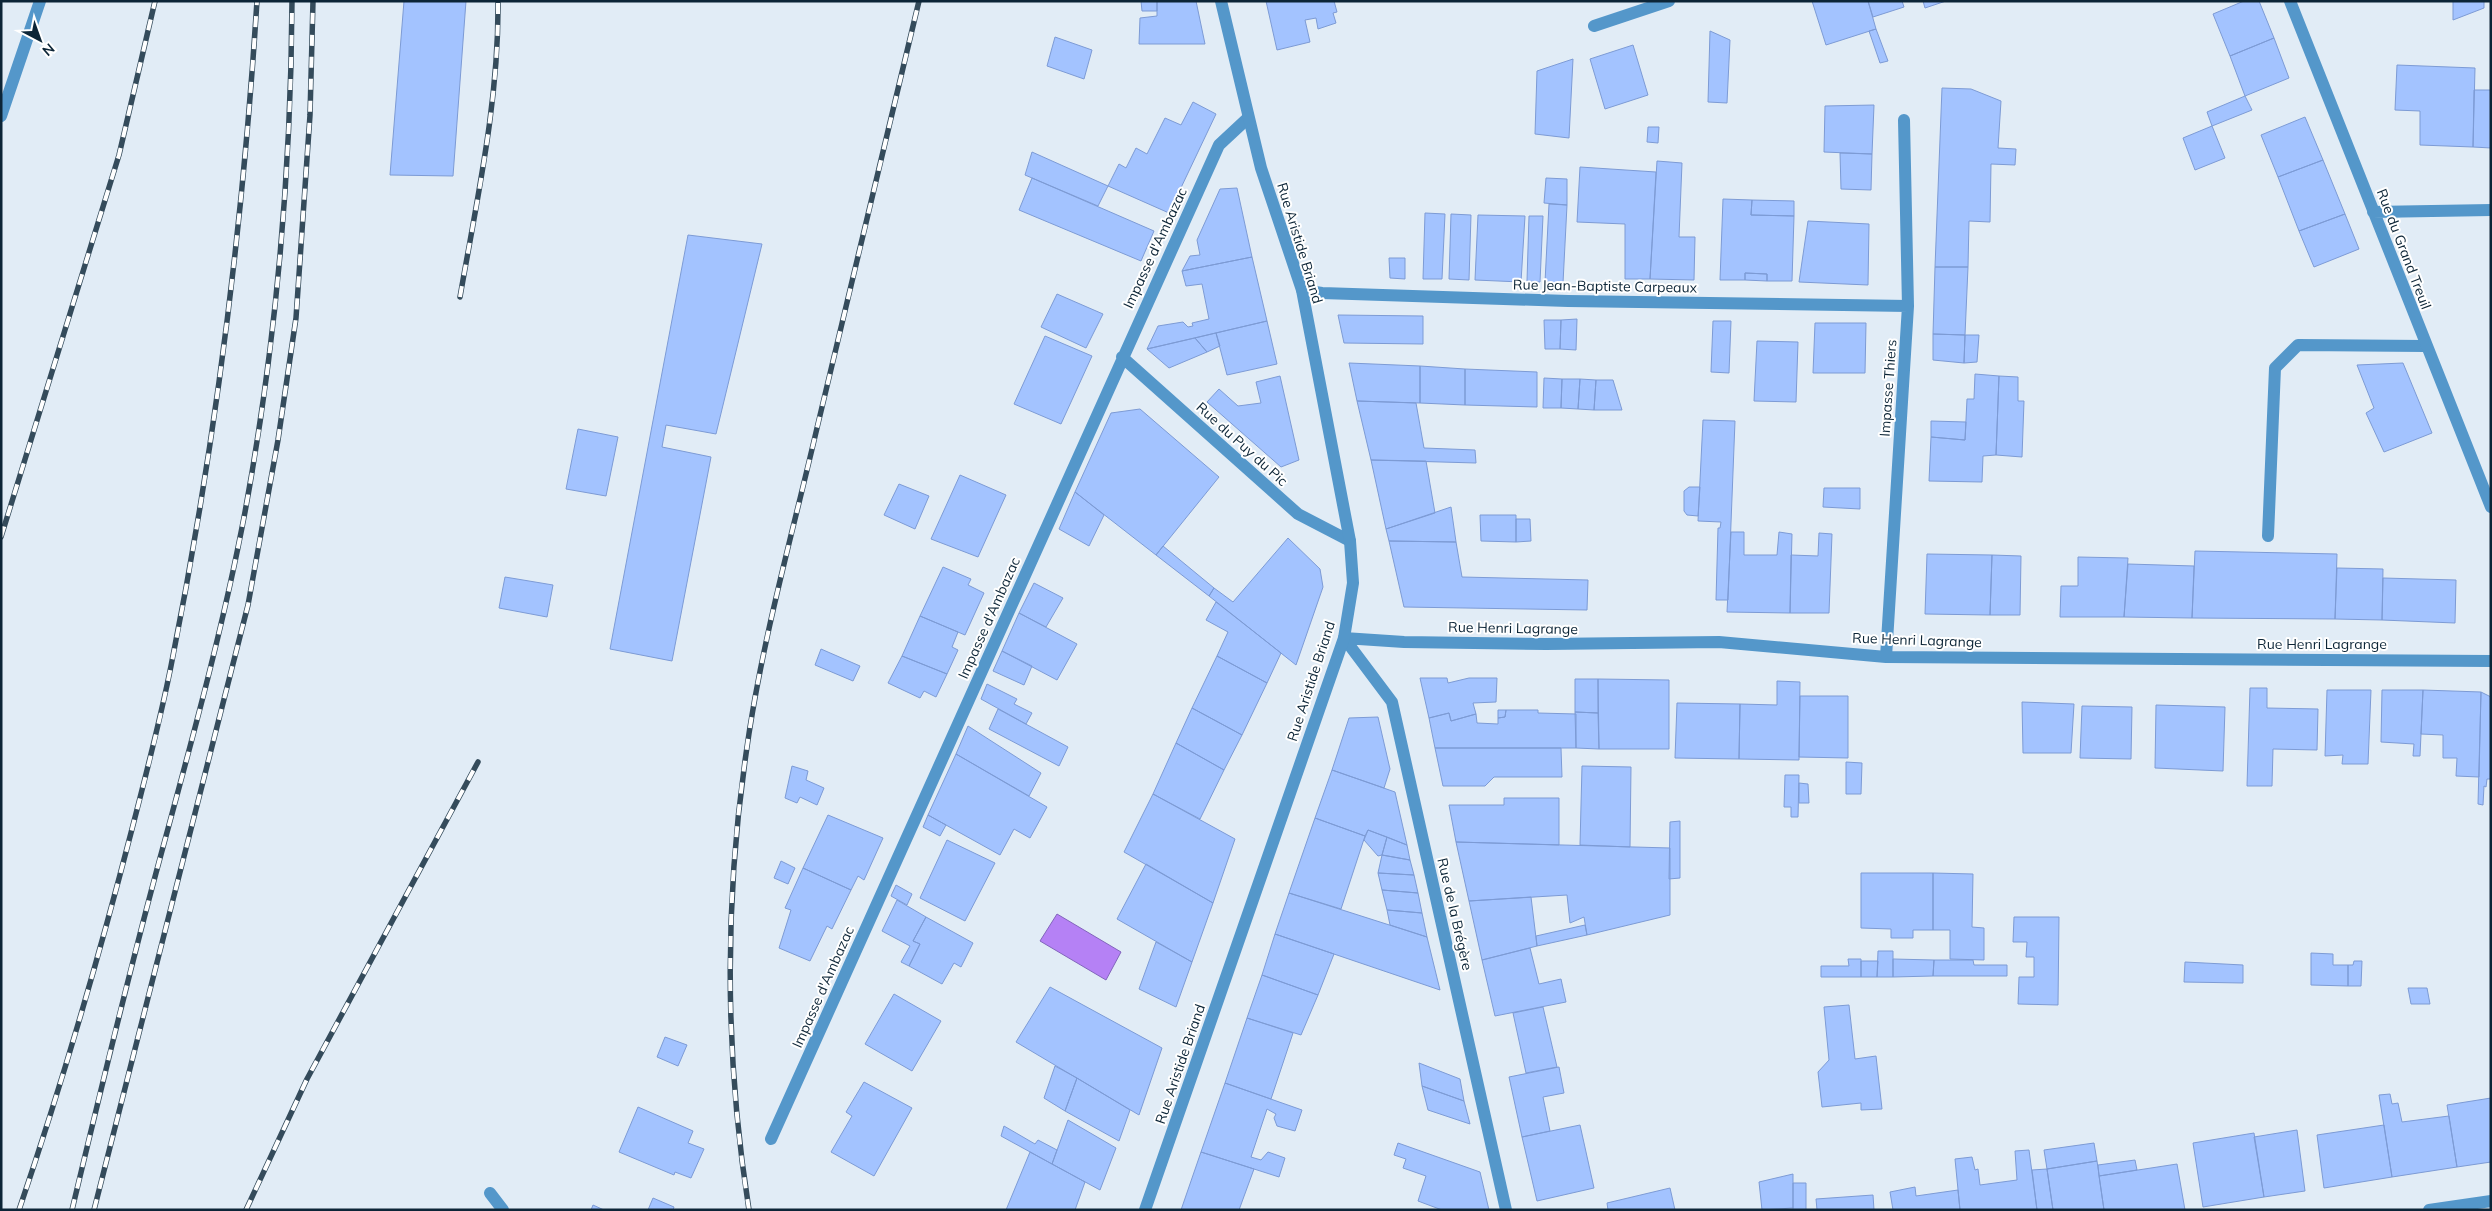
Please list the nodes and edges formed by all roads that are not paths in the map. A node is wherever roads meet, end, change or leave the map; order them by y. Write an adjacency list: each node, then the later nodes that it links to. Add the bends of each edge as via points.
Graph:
1 (40, 1): 6 (street)
2 (1221, 1): 7 (street, Rue Aristide Briand)
3 (1668, 1): 5 (street)
4 (2290, 1): 10 (street, Rue du Grand Treuil)
5 (1594, 26)
6 (1, 116)
7 (1248, 118): 11 (street, Rue Aristide Briand, via 1261,168); 14 (street, Impasse d'Ambazac, via 1219,144)
8 (1904, 120): 12 (street, Impasse Thiers)
9 (2491, 210): 10 (street)
10 (2373, 212): 13 (street, Rue du Grand Treuil)
11 (1302, 290): 12 (street, Rue Jean-Baptiste Carpeaux, via 1558,300); 17 (street, Rue Aristide Briand)
12 (1908, 306): 19 (street, Impasse Thiers)
13 (2425, 346): 15 (street, Rue du Grand Treuil); 16 (street, via 2298,345 2275,368)
14 (1122, 357): 17 (street, Rue du Puy du Pic, via 1298,514); 21 (street, Impasse d'Ambazac)
15 (2491, 506)
16 (2268, 536)
17 (1350, 541): 18 (street, Rue Aristide Briand, via 1353,583)
18 (1344, 638): 19 (street, Rue Henri Lagrange, via 1546,644 1719,642); 25 (street, Rue Aristide Briand); 26 (street, Rue de la Brégère, via 1392,702)
19 (1886, 657): 20 (street, Rue Henri Lagrange)
20 (2491, 661)
21 (771, 1139)
22 (490, 1193): 24 (street)
23 (2491, 1201): 27 (street)
24 (503, 1210)
25 (1145, 1210)
26 (1506, 1210)
27 (2429, 1210)

